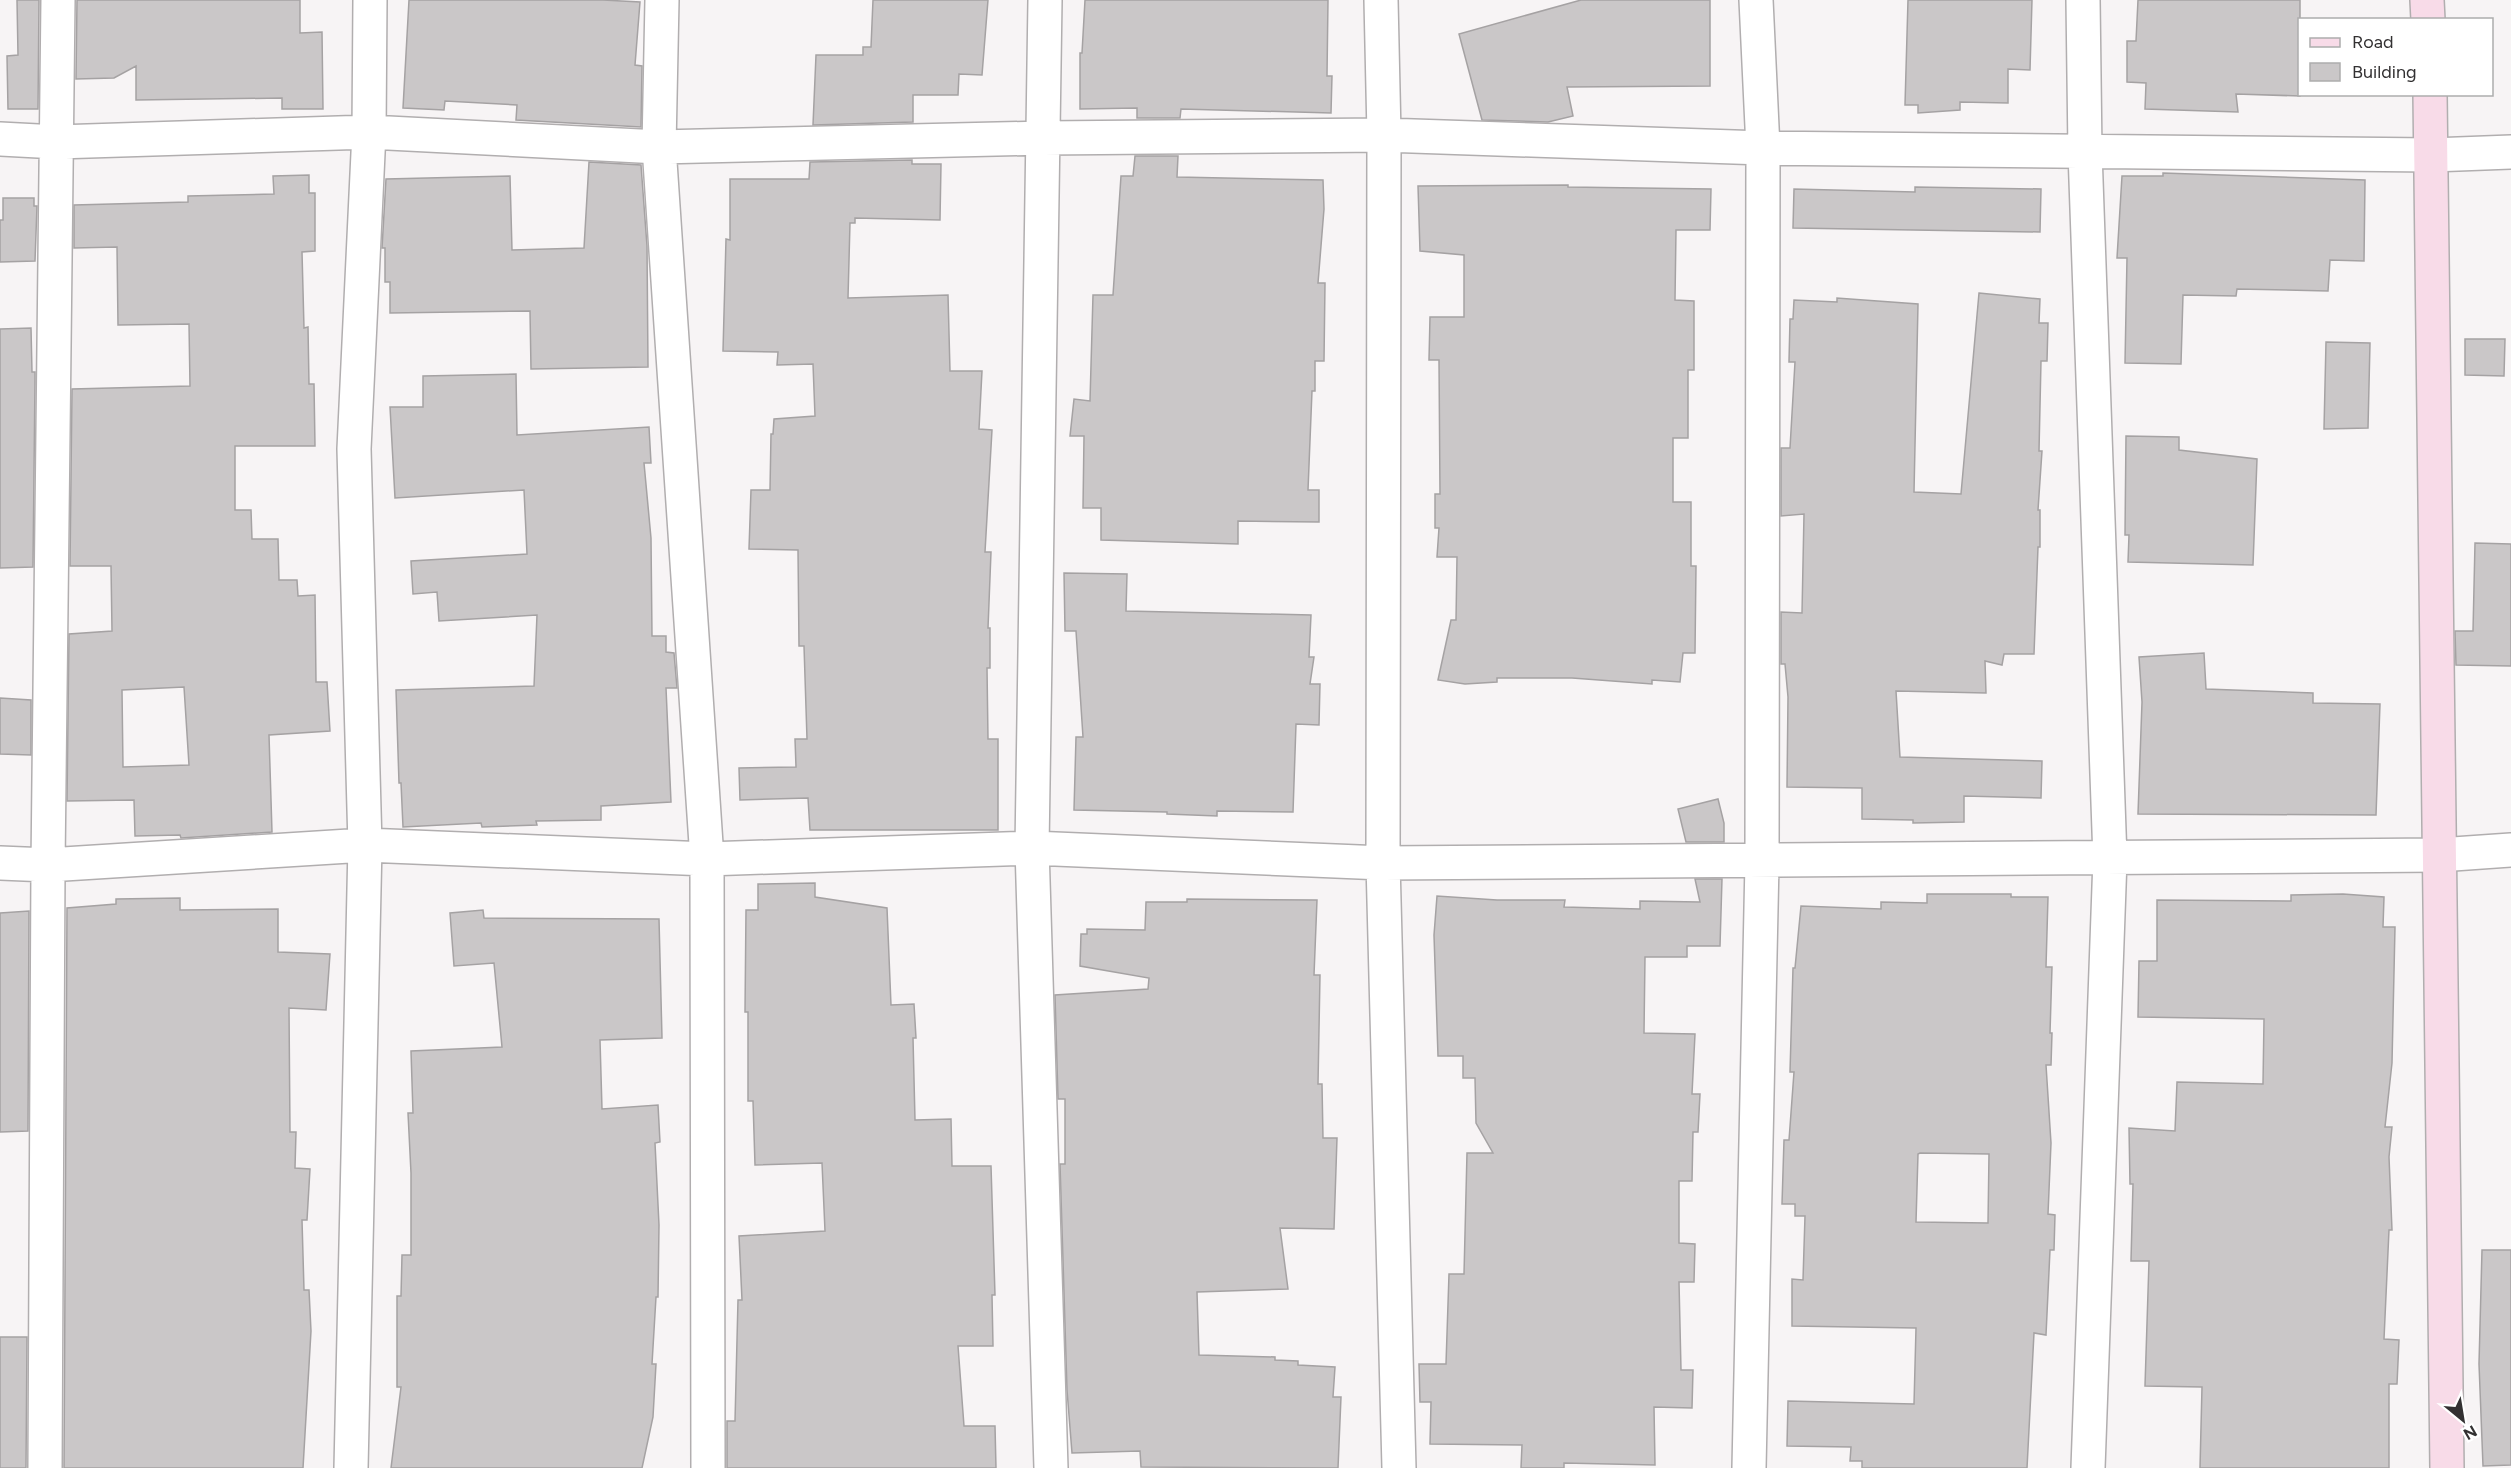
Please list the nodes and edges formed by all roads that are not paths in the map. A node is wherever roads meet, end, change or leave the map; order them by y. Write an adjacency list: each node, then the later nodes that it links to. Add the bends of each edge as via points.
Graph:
1 (58, 0): 15 (street)
2 (370, 0): 11 (street)
3 (662, 0): 16 (street)
4 (1044, 0): 13 (street)
5 (1381, 0): 12 (street)
6 (1756, 0): 17 (street)
7 (2084, 0): 18 (street)
8 (2427, 0): 9 (street)
9 (2428, 18)
10 (2430, 96): 20 (street)
11 (369, 132): 15 (street); 16 (street); 21 (street, via 354,449)
12 (1384, 135): 13 (street); 17 (street); 29 (street)
13 (1043, 138): 16 (street); 22 (street)
14 (0, 139): 15 (street)
15 (57, 142): 30 (street)
16 (660, 147): 25 (street)
17 (1763, 148): 18 (street); 27 (street)
18 (2085, 152): 20 (street); 26 (street)
19 (2511, 152): 20 (street)
20 (2432, 155): 24 (street)
21 (365, 845): 25 (street); 30 (street); 32 (street)
22 (1032, 848): 25 (street); 29 (street); 34 (street)
23 (2511, 850): 24 (street)
24 (2439, 855): 26 (street); 38 (street)
25 (707, 859): 33 (street)
26 (2110, 859): 27 (street); 37 (street)
27 (1762, 862): 29 (street); 36 (street)
28 (0, 863): 30 (street)
29 (1383, 863): 35 (street)
30 (48, 865): 31 (street)
31 (45, 1468)
32 (351, 1468)
33 (708, 1468)
34 (1051, 1468)
35 (1399, 1468)
36 (1749, 1468)
37 (2088, 1468)
38 (2447, 1468)

